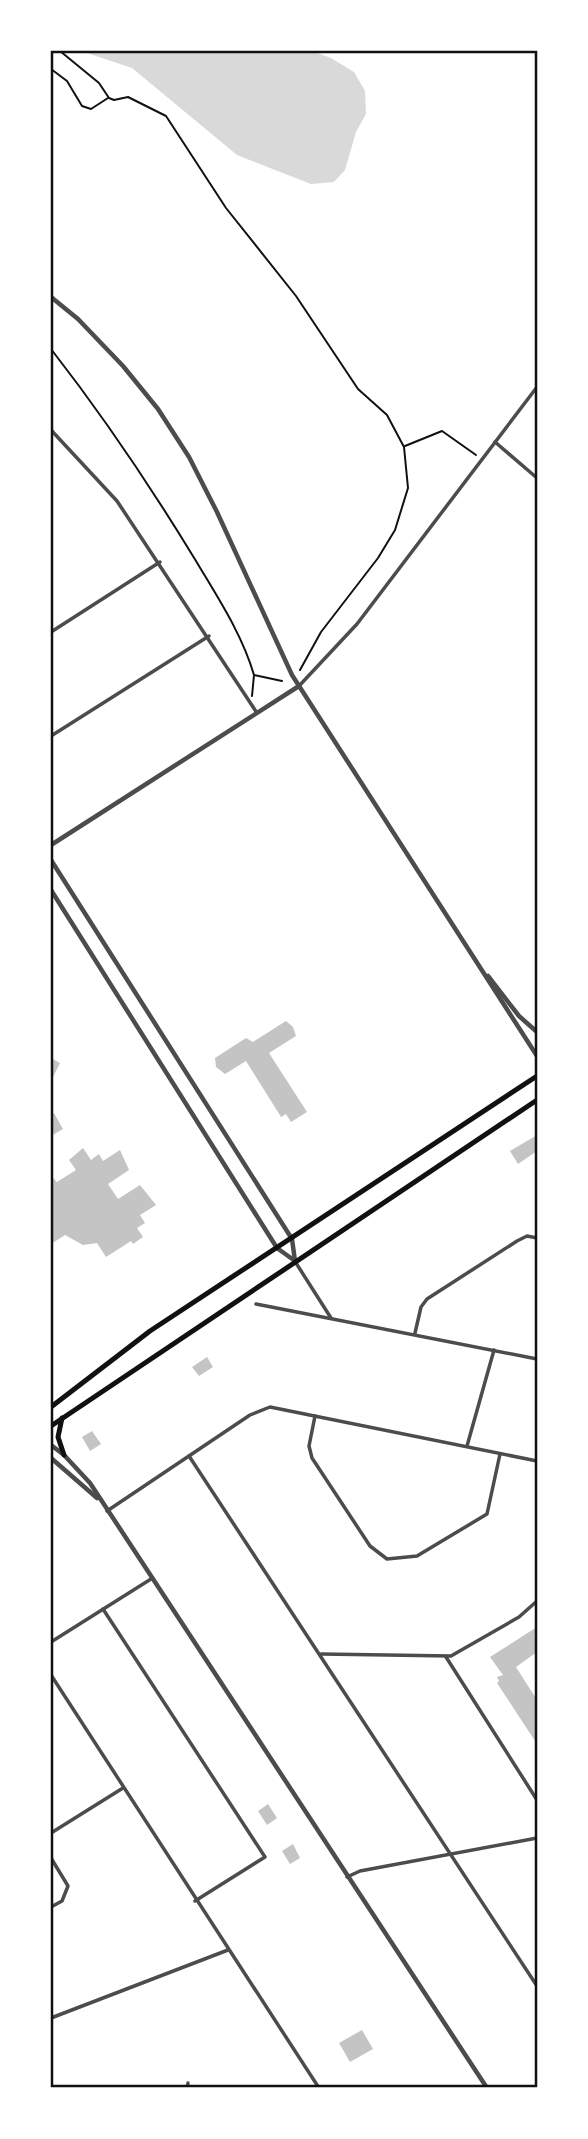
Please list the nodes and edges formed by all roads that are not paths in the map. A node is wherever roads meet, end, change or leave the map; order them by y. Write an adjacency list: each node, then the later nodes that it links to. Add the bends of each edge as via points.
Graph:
1 (51, 297): 9 (street, via 123,366 183,448)
2 (537, 387): 4 (street)
3 (51, 430): 6 (street, via 104,485)
4 (495, 442): 5 (street); 9 (street, via 357,624)
5 (537, 478)
6 (160, 562): 7 (street); 8 (street)
7 (51, 632)
8 (209, 636): 10 (street); 11 (street)
9 (299, 686): 10 (street); 15 (street)
10 (257, 713): 12 (street)
11 (51, 736)
12 (51, 845)
13 (51, 860): 21 (street)
14 (51, 890): 22 (street)
15 (487, 976): 16 (street); 17 (street)
16 (537, 1032)
17 (537, 1056)
18 (537, 1076): 21 (main road)
19 (537, 1100): 23 (main road)
20 (537, 1238): 26 (street, via 517,1241 427,1298)
21 (292, 1239): 22 (main road); 23 (street)
22 (277, 1248): 23 (street); 29 (main road, via 129,1346)
23 (295, 1261): 25 (street); 30 (main road)
24 (256, 1304): 25 (street)
25 (331, 1319): 26 (street)
26 (415, 1333): 27 (street)
27 (494, 1350): 28 (street); 34 (street)
28 (537, 1359)
29 (51, 1407)
30 (62, 1416): 32 (main road); 36 (main road, via 58,1437)
31 (315, 1416): 34 (street); 35 (street, via 309,1446 312,1458 370,1546 387,1559 417,1556 487,1514); 37 (street, via 263,1409)
32 (51, 1426)
33 (51, 1445): 36 (street)
34 (466, 1446): 35 (street)
35 (500, 1454): 39 (street)
36 (64, 1455): 40 (street)
37 (189, 1456): 41 (street); 46 (street)
38 (51, 1458): 40 (street)
39 (537, 1461)
40 (100, 1501): 41 (street)
41 (107, 1511): 42 (street)
42 (151, 1579): 44 (street); 55 (street)
43 (537, 1601): 47 (street, via 519,1617)
44 (103, 1609): 45 (street); 56 (street, via 265,1857)
45 (51, 1642)
46 (320, 1654): 47 (street); 53 (street)
47 (446, 1656): 50 (street)
48 (51, 1675): 49 (street)
49 (123, 1788): 51 (street); 56 (street)
50 (537, 1800)
51 (51, 1833)
52 (537, 1839): 53 (street)
53 (453, 1855): 55 (street); 59 (street)
54 (51, 1858): 57 (street, via 68,1886 62,1901)
55 (347, 1877): 62 (street)
56 (195, 1900): 58 (street)
57 (51, 1907)
58 (228, 1950): 60 (street); 61 (street)
59 (537, 1986)
60 (51, 2018)
61 (319, 2088)
62 (487, 2088)

